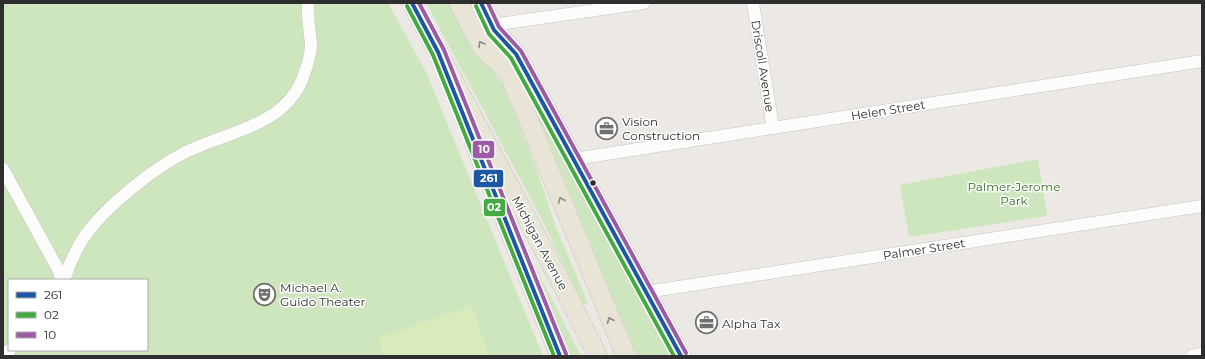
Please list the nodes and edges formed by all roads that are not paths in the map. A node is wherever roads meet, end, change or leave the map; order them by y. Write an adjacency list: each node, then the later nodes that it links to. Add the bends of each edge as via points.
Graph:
1 (308, 3): 15 (street, via 311,46 309,60 301,82 286,104 270,117 183,153 144,179 90,229 70,262)
2 (412, 3): 8 (main road, Michigan Avenue)
3 (459, 3): 10 (main road, one-way to 3, via 483,49)
4 (481, 3): 7 (main road)
5 (644, 3): 7 (street)
6 (753, 3): 11 (street, Driscoll Avenue)
7 (493, 28): 10 (main road); 12 (main road, via 516,54)
8 (438, 52): 19 (main road); 20 (main road, Michigan Avenue)
9 (1202, 61): 11 (street, Helen Street)
10 (508, 71): 21 (main road, one-way to 10)
11 (773, 128): 12 (street, Helen Street)
12 (574, 159): 17 (main road)
13 (3, 169): 16 (street)
14 (1202, 206): 17 (street, Palmer Street)
15 (63, 279)
16 (63, 279)
17 (646, 292): 22 (main road)
18 (1202, 354): 23 (street)
19 (560, 356)
20 (598, 356)
21 (626, 356)
22 (681, 356)
23 (1192, 356)

